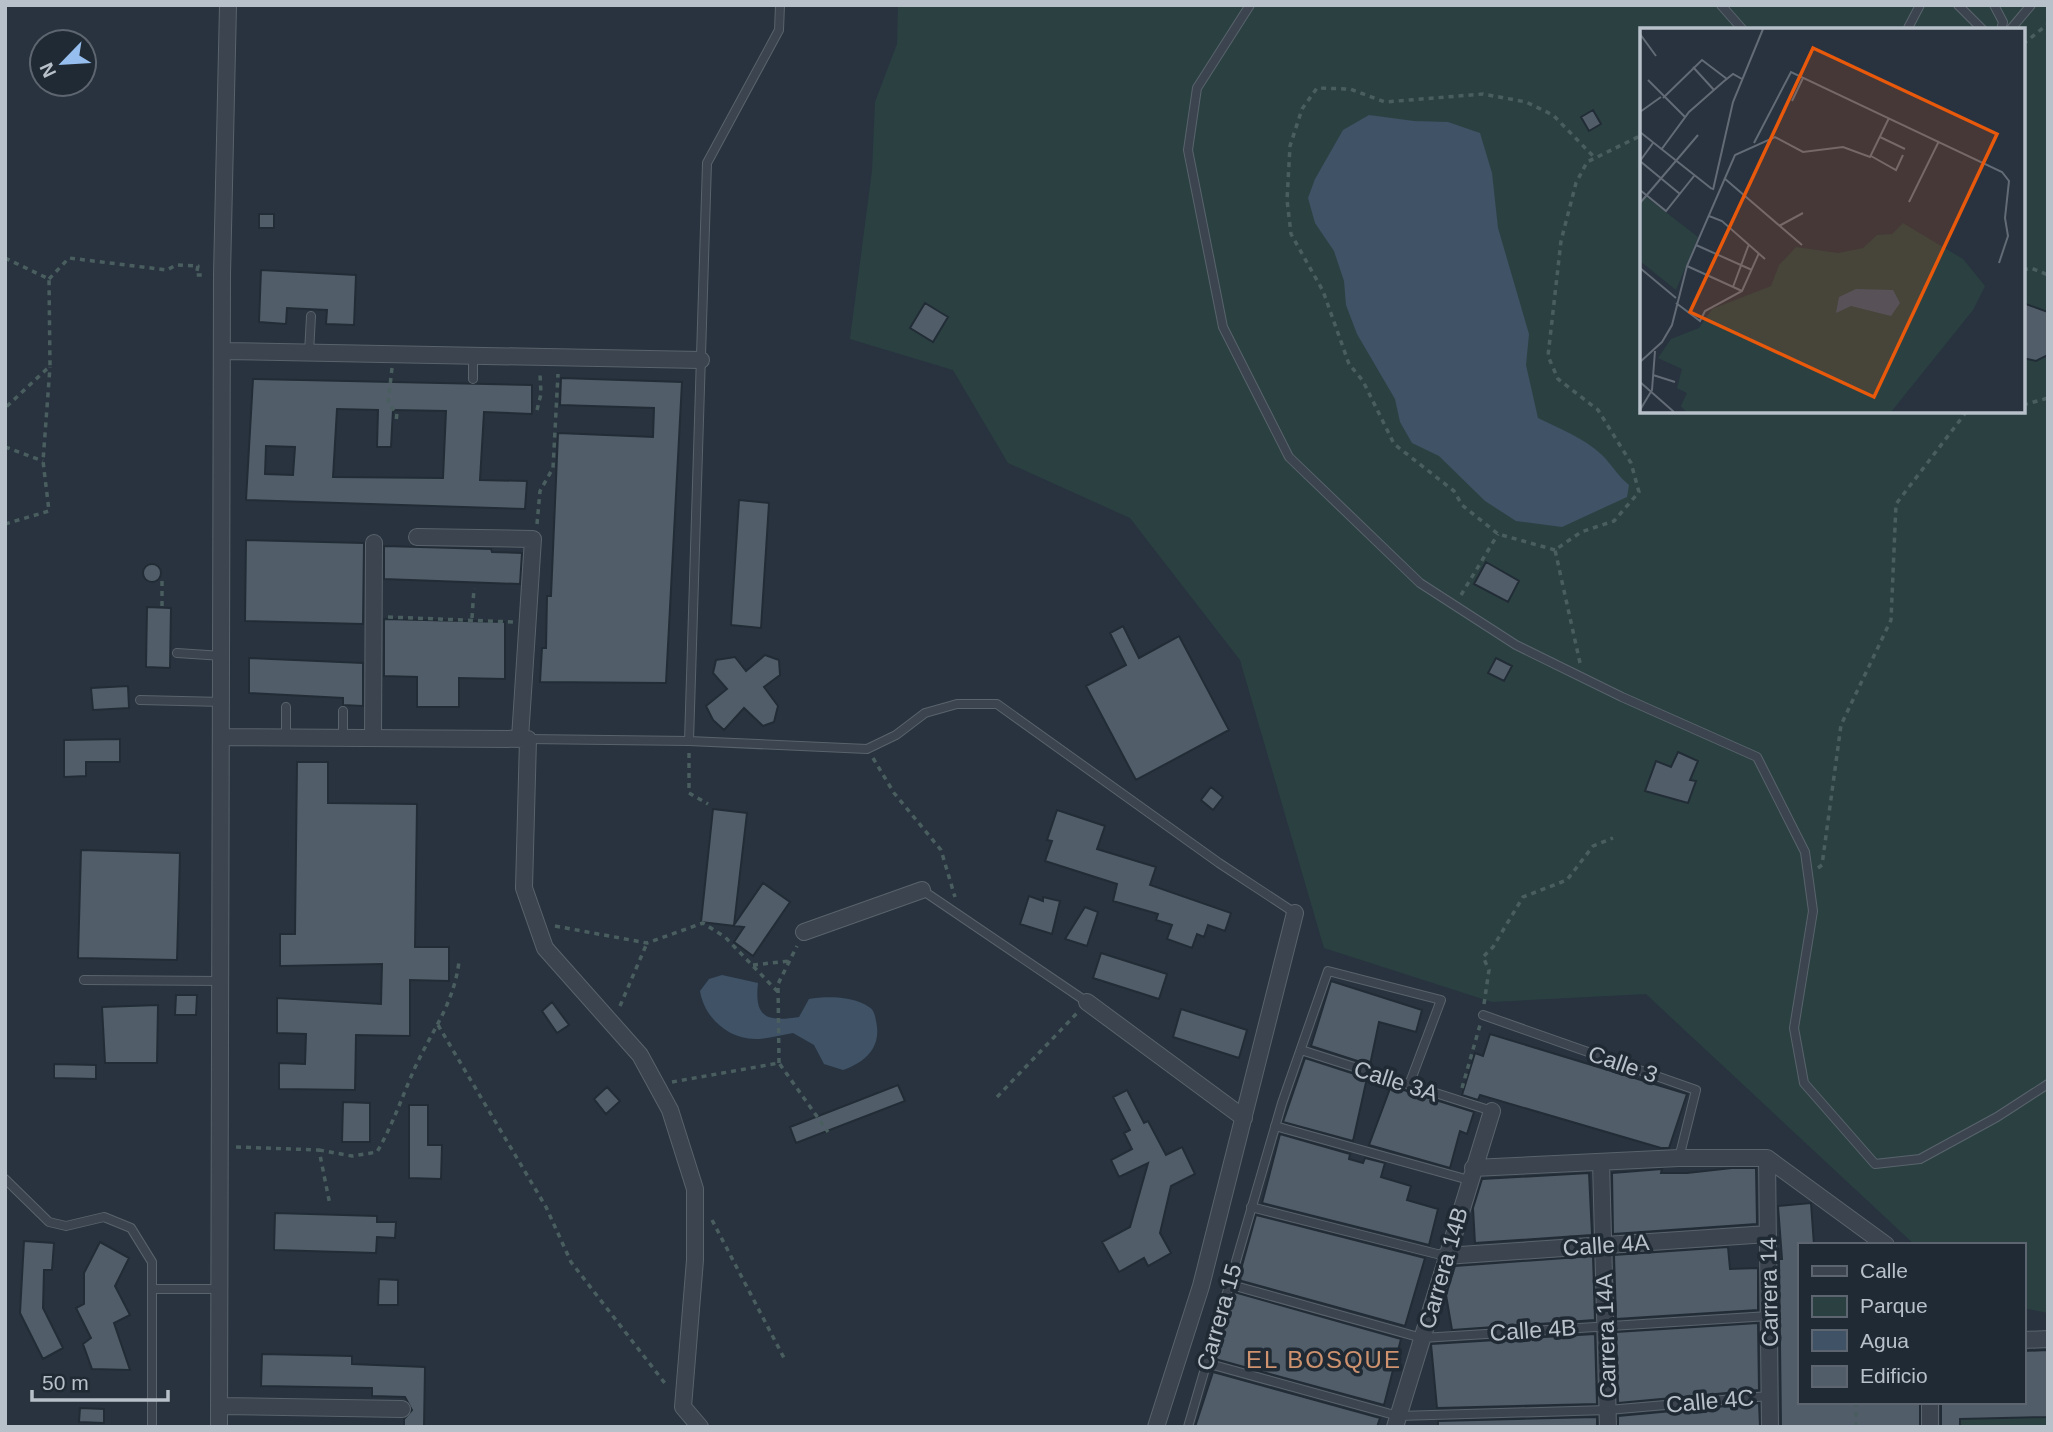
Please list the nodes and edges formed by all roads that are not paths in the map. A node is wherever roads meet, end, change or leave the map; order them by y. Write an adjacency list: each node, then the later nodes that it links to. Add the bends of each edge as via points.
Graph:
1 (228, 5): 15 (street)
2 (780, 5): 18 (lane, via 779,30 707,163)
3 (1250, 5): 42 (lane, via 1197,89 1188,150 1223,327 1289,457 1420,583 1516,645 1757,757 1805,852 1813,911 1794,1028 1804,1083 1875,1164 1920,1159)
4 (1721, 5): 10 (lane)
5 (1920, 5): 9 (lane)
6 (1958, 5): 11 (lane)
7 (1994, 5): 12 (lane)
8 (2031, 5): 13 (lane)
9 (1908, 27)
10 (1741, 28)
11 (1981, 28)
12 (2002, 28)
13 (2012, 28)
14 (312, 316): 16 (lane)
15 (223, 351): 16 (street); 23 (street)
16 (309, 353): 17 (street)
17 (473, 356): 18 (street); 19 (lane)
18 (701, 360): 33 (lane)
19 (473, 379)
20 (417, 537): 32 (street, via 533,539)
21 (374, 544): 31 (street)
22 (177, 653): 23 (lane)
23 (223, 656): 25 (street)
24 (140, 701): 25 (lane)
25 (223, 702): 28 (street)
26 (286, 707): 29 (lane)
27 (343, 711): 30 (lane)
28 (223, 737): 29 (street); 38 (street)
29 (286, 737): 30 (street)
30 (343, 738): 31 (street)
31 (373, 738): 32 (street)
32 (524, 739): 33 (lane); 74 (street, via 524,888 545,948 640,1055 670,1110 695,1189 695,1260 683,1407)
33 (689, 741): 35 (lane, via 867,749 925,713 957,704 996,704)
34 (922, 890): 36 (street); 39 (lane)
35 (1295, 913): 45 (street)
36 (804, 932)
37 (84, 980): 38 (lane)
38 (221, 981): 59 (street)
39 (1087, 1002): 45 (street)
40 (1483, 1015): 47 (lane, Calle 3, via 1696,1090)
41 (1301, 1050): 43 (lane, Calle 3A); 43 (lane, Carrera 15, via 1328,971 1441,1000); 46 (lane, Carrera 15)
42 (2048, 1084)
43 (1409, 1085): 44 (lane, Calle 3A)
44 (1492, 1111): 50 (street, Carrera 14B)
45 (1244, 1118): 75 (street, via 1201,1286)
46 (1275, 1126): 50 (lane); 52 (lane, Carrera 15)
47 (1679, 1158): 48 (street); 49 (street)
48 (1767, 1158): 53 (street, Carrera 14); 54 (street)
49 (1601, 1162): 50 (street); 55 (street, Carrera 14A)
50 (1471, 1174): 56 (street, Carrera 14B)
51 (5, 1180): 58 (lane, via 49,1222 66,1226 104,1217 131,1228 152,1262)
52 (1251, 1207): 56 (lane); 57 (lane, Carrera 15)
53 (1768, 1234): 55 (street, Calle 4A); 60 (street, Carrera 14)
54 (1883, 1243)
55 (1603, 1245): 56 (street, Calle 4A); 61 (street, Carrera 14A)
56 (1445, 1256): 62 (street, Carrera 14B)
57 (1228, 1284): 62 (lane, Calle 4B); 65 (lane, Carrera 15)
58 (153, 1289): 59 (lane); 72 (lane)
59 (219, 1289): 68 (street)
60 (1769, 1316): 61 (lane, Calle 4B); 66 (street, Carrera 14)
61 (1605, 1325): 62 (lane, Calle 4B); 70 (street, Carrera 14A)
62 (1422, 1338): 71 (street, Carrera 14B)
63 (2048, 1339): 64 (street)
64 (2025, 1340)
65 (1206, 1363): 71 (lane, Calle 4C); 76 (lane, Carrera 15)
66 (1769, 1396): 70 (lane, Calle 4C); 78 (street, Carrera 14)
67 (1930, 1404): 79 (street)
68 (219, 1406): 69 (street); 73 (street)
69 (402, 1409)
70 (1608, 1410): 71 (lane, Calle 4C); 77 (street, Carrera 14A)
71 (1397, 1421)
72 (152, 1427)
73 (219, 1427)
74 (700, 1427)
75 (1156, 1427)
76 (1188, 1427)
77 (1608, 1427)
78 (1770, 1427)
79 (1930, 1427)

